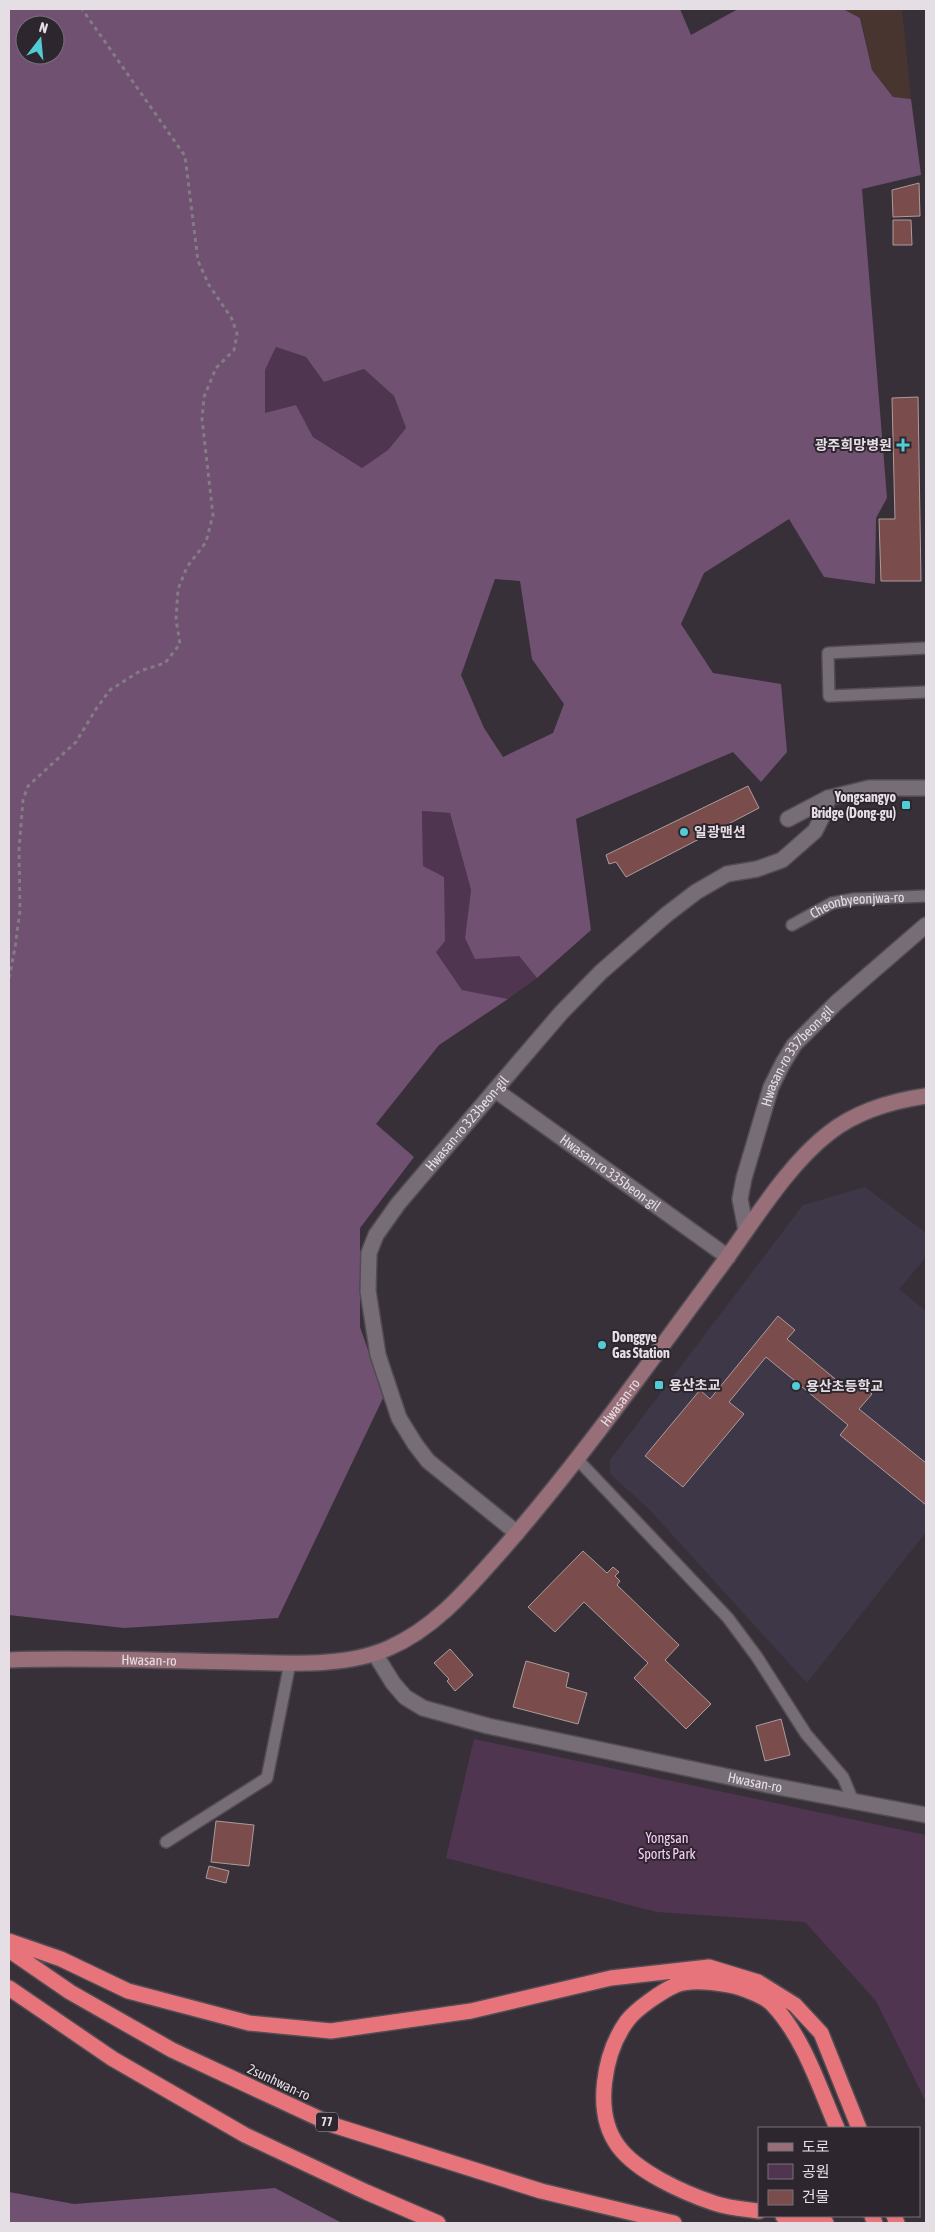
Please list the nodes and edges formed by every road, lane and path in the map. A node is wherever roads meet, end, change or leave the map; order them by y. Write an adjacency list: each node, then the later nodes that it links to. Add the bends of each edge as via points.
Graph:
1 (82, 9): 10 (path, via 185,156 198,261 209,285 232,319 236,334 234,350 216,368 204,397 202,419 213,515 206,542 187,567 178,589 176,619 180,644 165,662 140,671 110,690 76,742 28,786 23,800 19,849 20,910)
2 (926, 648): 3 (lane, via 828,653 829,696)
3 (926, 692)
4 (926, 788): 5 (street, via 869,788)
5 (828, 798): 6 (street); 11 (street, Hwasan-ro 323beon-gil, via 815,831 782,860 757,869 727,874 666,914 601,972)
6 (788, 819)
7 (926, 896): 8 (lane, Cheonbyeonjwa-ro, via 832,902)
8 (792, 925)
9 (926, 925): 13 (street, Hwasan-ro 337beon-gil, via 836,1002 794,1045 783,1063 771,1087 744,1178 740,1199)
10 (9, 978)
11 (494, 1090): 14 (street, Hwasan-ro 335beon-gil); 16 (street, Hwasan-ro 323beon-gil, via 383,1223 369,1253 368,1291 378,1355 399,1418 415,1444 428,1461)
12 (926, 1096): 13 (main road, Hwasan-ro, via 869,1109 828,1133 787,1176)
13 (746, 1230): 14 (main road, Hwasan-ro)
14 (728, 1257): 15 (main road, Hwasan-ro)
15 (577, 1459): 16 (main road, Hwasan-ro); 20 (lane, via 728,1618 806,1734 842,1777)
16 (517, 1533): 17 (main road, Hwasan-ro, via 453,1605 425,1628)
17 (375, 1654): 19 (main road, Hwasan-ro); 20 (street, Hwasan-ro, via 393,1683 423,1708 498,1728)
18 (9, 1660): 19 (main road, Hwasan-ro)
19 (290, 1663): 22 (lane, via 267,1778)
20 (853, 1801): 21 (street, Hwasan-ro)
21 (926, 1815)
22 (166, 1842)
23 (9, 1941): 27 (highway, via 61,1959 138,1993 249,2024 331,2031 471,2011 611,1978 709,1967 758,1982 795,2005 821,2033)
24 (9, 1950): 31 (highway, 2sunhwan-ro / 77, via 70,1992 172,2050 333,2125 541,2191)
25 (9, 1988): 30 (highway, via 113,2059 245,2135)
26 (837, 2127): 28 (highway, via 798,2040 772,2003 740,1987 708,1981 677,1984 628,2020 614,2046 603,2101 605,2120 618,2146 642,2168 672,2186 715,2204)
27 (859, 2127)
28 (758, 2211)
29 (790, 2217): 32 (highway)
30 (438, 2223)
31 (674, 2223)
32 (826, 2223)

